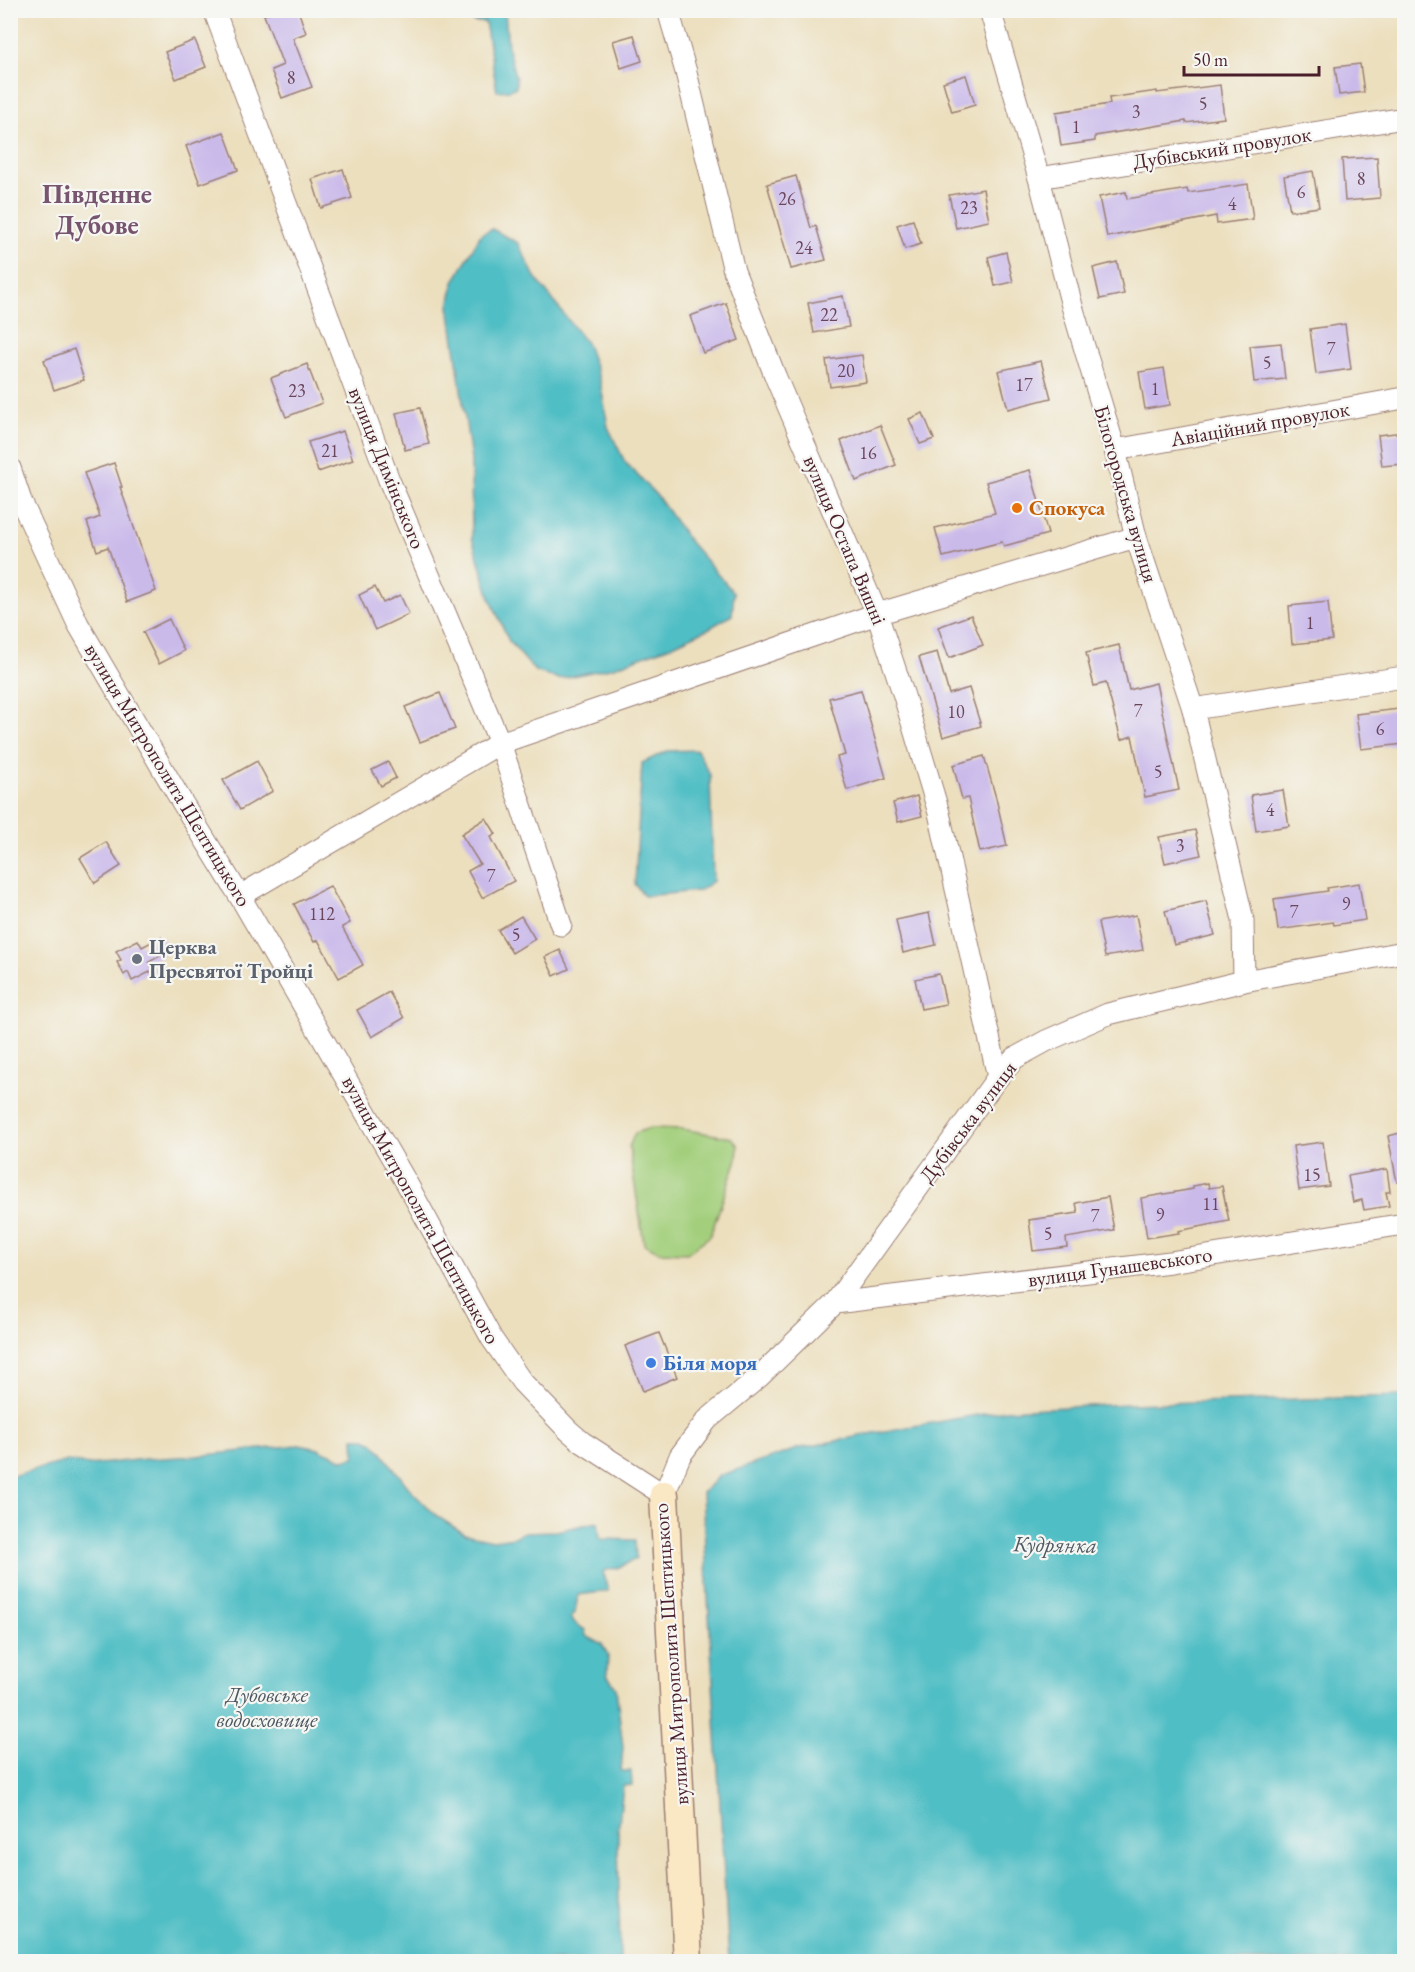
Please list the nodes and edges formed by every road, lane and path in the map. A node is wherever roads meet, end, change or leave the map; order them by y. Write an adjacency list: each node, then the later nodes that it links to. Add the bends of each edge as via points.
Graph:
1 (214, 10): 13 (street, вулиця Димінського, via 389,480)
2 (668, 10): 10 (street, вулиця Остапа Вишні, via 734,271)
3 (990, 10): 5 (street, Білогородська вулиця)
4 (1404, 118): 5 (street, Дубівський провулок)
5 (1039, 178): 7 (street, Білогородська вулиця)
6 (1404, 398): 7 (street, Авіаційний провулок)
7 (1115, 450): 9 (street, Білогородська вулиця)
8 (10, 468): 14 (street, вулиця Митрополита Шептицького, via 21,501 78,624)
9 (1136, 537): 10 (street); 12 (street, Білогородська вулиця)
10 (878, 614): 13 (street); 18 (street, вулиця Остапа Вишні, via 939,813)
11 (1404, 676): 12 (street)
12 (1193, 709): 17 (street, Білогородська вулиця, via 1243,920)
13 (500, 743): 14 (street); 15 (street, вулиця Димінського)
14 (240, 896): 21 (street, вулиця Митрополита Шептицького, via 400,1170 492,1340 522,1382 568,1430)
15 (561, 926)
16 (1404, 952): 17 (street, Дубівська вулиця)
17 (1244, 981): 18 (street, Дубівська вулиця, via 1108,1014 1015,1058)
18 (998, 1077): 20 (street, Дубівська вулиця)
19 (1404, 1224): 20 (street, вулиця Гунашевського, via 1170,1262)
20 (835, 1303): 21 (street, Дубівська вулиця, via 759,1377 707,1420 680,1456)
21 (664, 1495): 22 (street, вулиця Митрополита Шептицького)
22 (688, 1962)

